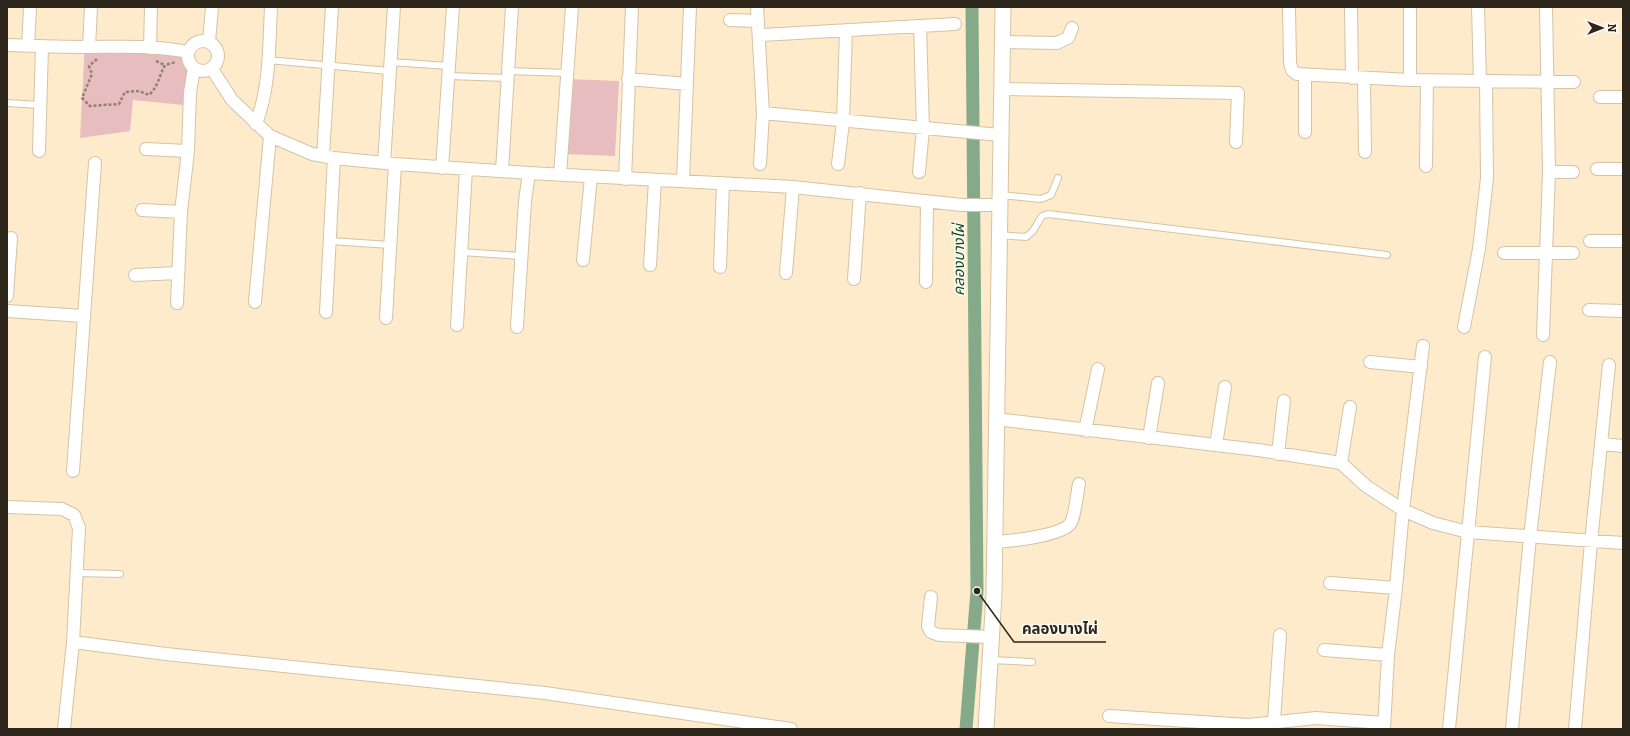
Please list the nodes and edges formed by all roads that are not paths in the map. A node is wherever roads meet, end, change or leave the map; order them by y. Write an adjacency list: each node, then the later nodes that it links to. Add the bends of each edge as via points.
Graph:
1 (30, 7): 30 (street)
2 (91, 7): 32 (street)
3 (151, 7): 33 (street)
4 (212, 7): 27 (street)
5 (271, 7): 35 (street)
6 (332, 7): 36 (street)
7 (394, 7): 37 (street)
8 (453, 7): 39 (street)
9 (512, 7): 41 (street)
10 (572, 7): 40 (street)
11 (632, 7): 43 (street)
12 (690, 7): 50 (street)
13 (757, 7): 21 (street)
14 (1003, 7): 28 (street)
15 (1289, 7): 42 (street, via 1290,63 1292,70)
16 (1351, 7): 44 (street)
17 (1410, 7): 45 (street)
18 (1478, 7): 47 (street)
19 (1546, 7): 48 (street)
20 (730, 20): 21 (street)
21 (758, 21): 26 (street)
22 (955, 24): 23 (street)
23 (920, 26): 25 (street); 59 (street)
24 (1072, 28): 28 (street, via 1068,38 1057,43)
25 (846, 30): 26 (street); 57 (street)
26 (760, 35): 56 (street)
27 (209, 42): 34 (street, via 204,40 194,43); 38 (street, via 215,46 218,58)
28 (1002, 42): 51 (street)
29 (7, 45): 30 (street)
30 (28, 46): 31 (street)
31 (42, 47): 32 (street); 55 (street)
32 (89, 47): 33 (street)
33 (150, 48): 34 (street, via 171,48)
34 (190, 60): 38 (street, via 200,71); 65 (street)
35 (268, 60): 36 (lane, via 321,64); 58 (street, via 262,108)
36 (329, 67): 37 (lane); 68 (street)
37 (390, 67): 39 (lane); 70 (street)
38 (212, 69): 58 (street, via 228,94)
39 (448, 71): 41 (lane); 74 (street)
40 (568, 73): 41 (lane); 83 (street)
41 (507, 75): 78 (street)
42 (1305, 76): 44 (street); 60 (street)
43 (628, 78): 50 (street); 86 (street)
44 (1358, 78): 45 (street); 67 (street)
45 (1410, 80): 46 (street)
46 (1427, 80): 47 (street); 73 (street)
47 (1483, 81): 48 (street); 127 (street, via 1486,178 1479,249)
48 (1547, 82): 49 (street); 80 (street)
49 (1574, 82)
50 (687, 84): 88 (street)
51 (1001, 89): 61 (street); 63 (street, via 1238,93)
52 (1600, 97): 53 (street)
53 (1623, 97)
54 (7, 103): 55 (lane)
55 (40, 105): 66 (street)
56 (763, 114): 57 (street); 71 (street)
57 (843, 122): 59 (street); 72 (street)
58 (256, 124): 62 (street)
59 (923, 129): 61 (street); 79 (street)
60 (1305, 132)
61 (993, 135): 93 (street)
62 (270, 136): 68 (street, via 312,154); 117 (street)
63 (1236, 142)
64 (146, 149): 65 (street)
65 (188, 151): 95 (street)
66 (39, 152)
67 (1365, 152)
68 (329, 157): 70 (street); 98 (street)
69 (95, 163): 123 (street)
70 (389, 164): 74 (street); 101 (street)
71 (760, 164)
72 (838, 164)
73 (1426, 166)
74 (442, 168): 75 (street)
75 (466, 169): 78 (street); 102 (street)
76 (1596, 169): 77 (street)
77 (1623, 169)
78 (502, 171): 82 (street)
79 (919, 172)
80 (1549, 172): 81 (street); 106 (street)
81 (1573, 172)
82 (529, 173): 83 (street); 107 (street)
83 (560, 175): 84 (street)
84 (591, 177): 86 (street); 108 (street)
85 (1058, 178): 93 (lane, via 1051,195)
86 (625, 179): 87 (street)
87 (655, 180): 88 (street); 109 (street)
88 (683, 182): 89 (street)
89 (723, 182): 90 (street); 110 (street)
90 (793, 187): 91 (street); 111 (street)
91 (860, 193): 92 (street); 114 (street)
92 (927, 201): 93 (street, via 966,205); 115 (street)
93 (996, 202): 96 (street)
94 (142, 210): 95 (street)
95 (181, 212): 112 (street)
96 (998, 234): 105 (lane, via 1026,237 1042,216 1048,214); 140 (street)
97 (11, 238): 116 (street)
98 (330, 241): 101 (lane); 122 (street)
99 (1590, 241): 100 (street)
100 (1623, 241)
101 (390, 245): 124 (street)
102 (461, 252): 107 (lane); 125 (street)
103 (1504, 253): 106 (street)
104 (1573, 253): 106 (street)
105 (1387, 255)
106 (1545, 255): 128 (street)
107 (521, 256): 126 (street)
108 (583, 260)
109 (650, 265)
110 (720, 267)
111 (786, 272)
112 (178, 273): 113 (street); 118 (street)
113 (135, 275)
114 (854, 279)
115 (926, 282)
116 (7, 296)
117 (255, 302)
118 (177, 303)
119 (1589, 310): 121 (street)
120 (7, 311): 123 (street)
121 (1623, 311)
122 (326, 312)
123 (84, 316): 148 (street)
124 (386, 318)
125 (457, 325)
126 (517, 327)
127 (1464, 327)
128 (1543, 335)
129 (1423, 346): 134 (street)
130 (1485, 357): 152 (street)
131 (1370, 362): 134 (street)
132 (1550, 362): 153 (street)
133 (1609, 365): 143 (street)
134 (1421, 367): 151 (street)
135 (1098, 369): 141 (street)
136 (1158, 384): 142 (street)
137 (1225, 387): 144 (street)
138 (1284, 401): 146 (street)
139 (1350, 407): 147 (street)
140 (996, 419): 141 (street); 154 (street)
141 (1084, 430): 142 (street)
142 (1149, 438): 144 (street)
143 (1602, 444): 145 (street); 155 (street)
144 (1216, 445): 146 (street)
145 (1623, 446)
146 (1278, 454): 147 (street)
147 (1340, 463): 151 (street, via 1366,486)
148 (73, 471)
149 (1079, 484): 154 (street, via 1071,523 1062,530 1024,539)
150 (7, 507): 157 (street, via 62,509 74,515 79,528)
151 (1403, 510): 152 (street, via 1433,523); 160 (street)
152 (1468, 532): 153 (street); 177 (street)
153 (1530, 537): 155 (street); 178 (street)
154 (995, 542): 163 (street)
155 (1591, 542): 156 (street); 179 (street)
156 (1623, 544)
157 (77, 573): 158 (lane); 164 (street)
158 (120, 574)
159 (1330, 583): 160 (street)
160 (1396, 588): 166 (street)
161 (931, 597): 163 (street, via 928,626 931,632 939,635)
162 (1280, 635): 171 (street)
163 (987, 636): 167 (street)
164 (73, 642): 174 (street); 175 (street, via 545,693)
165 (1324, 650): 166 (street)
166 (1388, 655): 173 (street)
167 (990, 660): 168 (lane); 176 (street)
168 (1032, 662)
169 (1109, 716): 170 (street)
170 (1138, 724): 172 (street)
171 (1268, 724): 172 (street); 173 (street, via 1316,718)
172 (1204, 726)
173 (1384, 726)
174 (64, 729)
175 (791, 729)
176 (986, 729)
177 (1449, 729)
178 (1512, 729)
179 (1575, 729)

